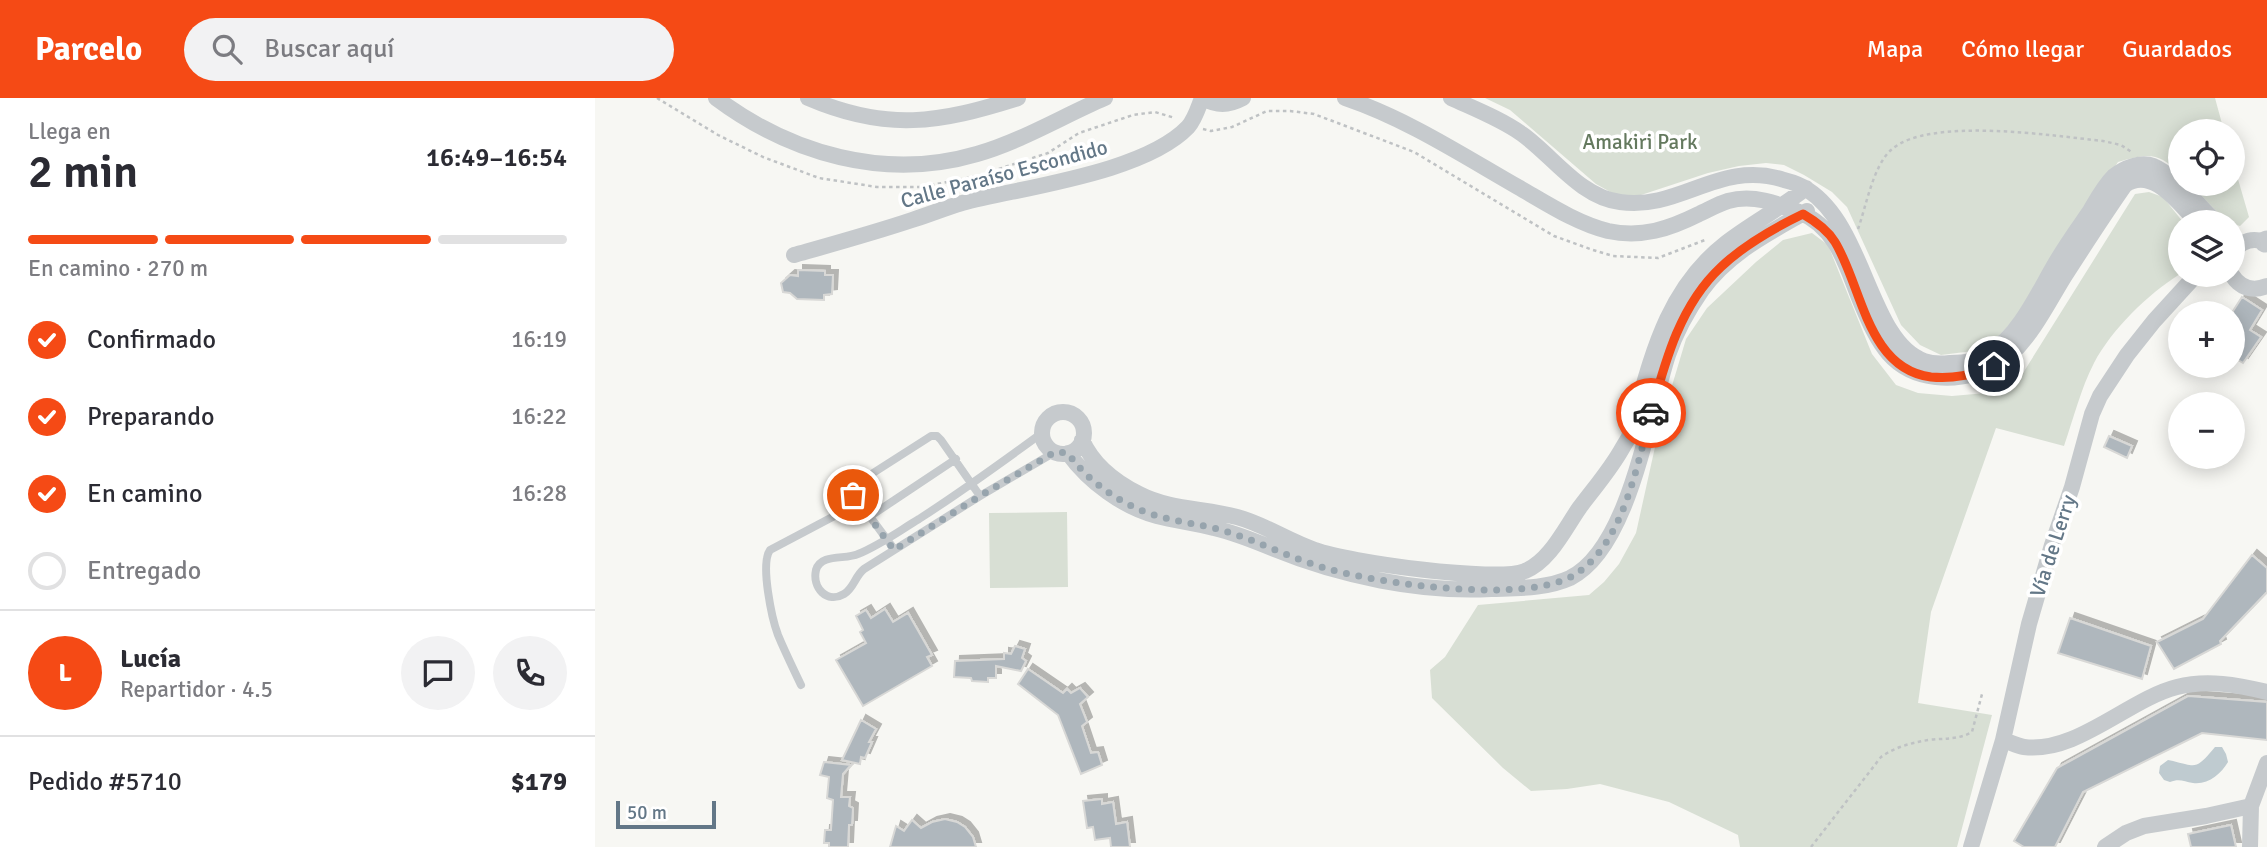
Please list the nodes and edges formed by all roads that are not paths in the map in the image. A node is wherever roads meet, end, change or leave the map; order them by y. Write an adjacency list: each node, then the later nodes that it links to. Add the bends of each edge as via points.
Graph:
1 (716, 98): 4 (street, via 778,136 825,155 902,164 976,154)
2 (808, 98): 3 (street, via 860,115 901,120 944,118)
3 (1019, 98)
4 (1105, 98)
5 (1202, 98): 6 (street, via 1222,105); 17 (street, Calle Paraíso Escondido, via 1188,127 1157,148 1113,167 960,204)
6 (1243, 98)
7 (1345, 98): 11 (street, via 1407,123 1561,212 1604,230 1630,234 1660,231 1728,201 1761,200)
8 (1451, 98): 9 (street, via 1519,132 1571,177 1611,200 1651,202 1738,175 1770,176)
9 (1806, 188): 10 (street); 11 (street)
10 (1824, 201): 13 (street, via 1853,246 1890,331 1909,352 1937,364 1981,358 2004,342 2106,186 2124,169 2151,165 2167,174); 14 (street)
11 (1783, 207): 14 (street); 22 (street, via 1733,239 1693,276 1662,327 1629,437 1553,547 1526,571 1505,576 1336,557 1239,517 1168,505 1140,495 1109,475)
12 (2185, 210): 14 (street, via 2150,180 2132,180 2125,185 2017,347 1994,366 1952,378 1918,375 1899,364 1875,334 1835,241)
13 (2204, 210)
14 (1803, 214): 23 (street, via 1775,228 1720,268 1690,308 1669,353 1618,520 1592,562 1569,578 1535,587 1478,590 1355,576 1229,532 1138,510)
15 (2245, 241): 16 (street)
16 (2266, 242)
17 (794, 255)
18 (2267, 286): 20 (street)
19 (2185, 287): 33 (street, Vía de Lerry, via 2099,396 2028,624)
20 (2244, 287)
21 (1042, 433): 22 (street, via 1051,416 1070,413 1083,427); 23 (street, via 1045,444); 25 (lane)
22 (1082, 440): 23 (street, via 1074,451)
23 (1061, 453): 26 (lane)
24 (956, 460): 25 (lane); 27 (lane, via 937,436 931,436 859,482 853,495); 28 (lane)
25 (973, 484): 26 (lane); 29 (lane)
26 (980, 496): 30 (lane)
27 (859, 503): 28 (lane); 31 (lane, via 767,555 773,617)
28 (869, 517): 29 (lane)
29 (887, 540): 30 (lane); 30 (lane, via 858,555 821,563 816,574 819,589 829,597 845,594 859,572)
30 (894, 550)
31 (801, 685)
32 (2267, 692): 33 (street, via 2210,682 2188,684 2068,740 2023,747)
33 (2003, 740): 36 (street, Vía de Lerry)
34 (2267, 763): 35 (street)
35 (2251, 806): 37 (street, via 2144,826); 38 (street)
36 (1971, 847)
37 (2105, 847)
38 (2249, 847)

